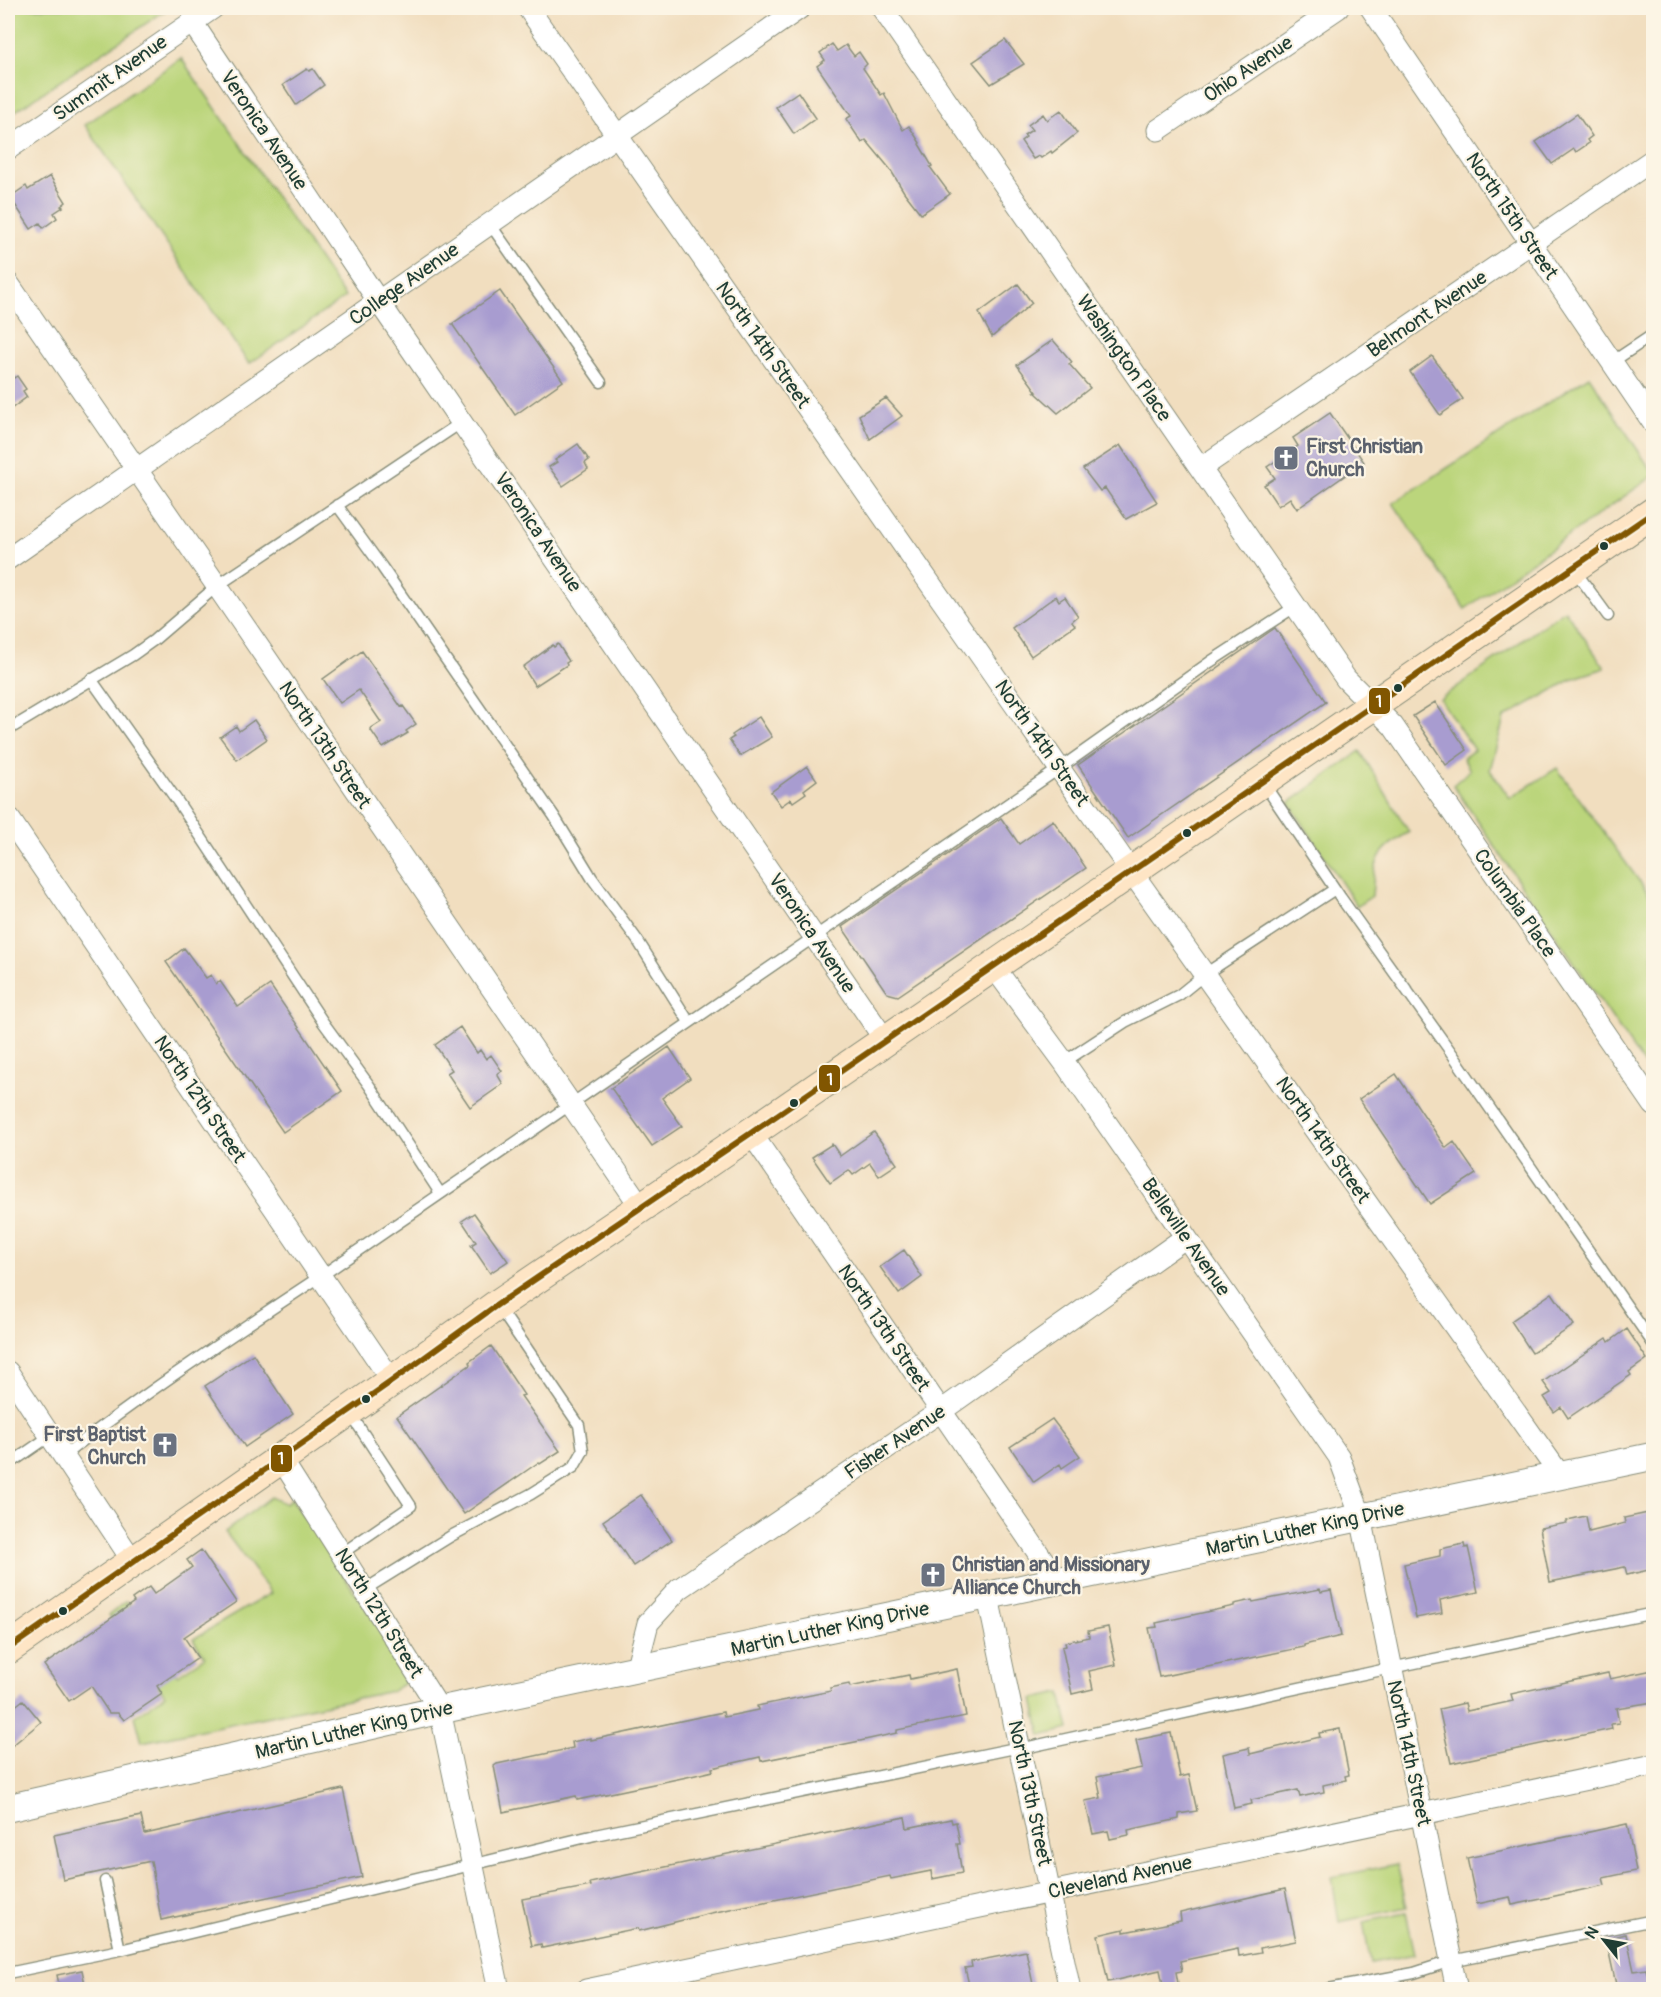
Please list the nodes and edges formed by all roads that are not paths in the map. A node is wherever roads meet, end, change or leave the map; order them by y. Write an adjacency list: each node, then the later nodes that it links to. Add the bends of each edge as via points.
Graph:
1 (213, 8): 7 (street, Summit Avenue)
2 (528, 8): 9 (street, North 14th Street)
3 (800, 8): 9 (street, College Avenue)
4 (882, 8): 21 (street, Washington Place)
5 (1338, 8): 8 (street, Ohio Avenue)
6 (1371, 8): 13 (street, North 15th Street)
7 (192, 22): 10 (street, Summit Avenue); 15 (street, Veronica Avenue)
8 (1158, 130)
9 (616, 135): 12 (street, College Avenue); 33 (street, North 14th Street)
10 (8, 149)
11 (1653, 159): 13 (street, Belmont Avenue)
12 (490, 224): 15 (street, College Avenue); 18 (lane)
13 (1531, 243): 17 (street, North 15th Street); 21 (street, Belmont Avenue)
14 (8, 284): 22 (street, North 13th Street)
15 (379, 302): 19 (street, Veronica Avenue); 22 (street, College Avenue)
16 (1653, 334): 17 (lane)
17 (1611, 362): 20 (street, North 15th Street)
18 (601, 382)
19 (462, 422): 23 (lane); 38 (street, Veronica Avenue)
20 (1653, 424)
21 (1200, 468): 28 (street, Washington Place)
22 (136, 469): 25 (street, College Avenue); 27 (street, North 13th Street)
23 (337, 505): 27 (lane); 41 (lane, via 554,816 592,878 650,958)
24 (1653, 512): 26 (main road)
25 (8, 559)
26 (1573, 567): 29 (lane); 31 (main road)
27 (218, 586): 30 (lane, via 154,640); 44 (street, North 13th Street)
28 (1296, 606): 31 (street, Washington Place, via 1346,679); 33 (lane)
29 (1608, 616)
30 (91, 679): 32 (lane); 47 (lane)
31 (1372, 704): 34 (main road); 45 (street, Columbia Place, via 1393,726)
32 (8, 730)
33 (1060, 768): 36 (street, North 14th Street); 38 (lane)
34 (1262, 781): 36 (main road); 37 (lane)
35 (8, 817): 50 (street, North 12th Street)
36 (1131, 871): 39 (main road); 40 (street, North 14th Street)
37 (1335, 889): 40 (lane); 52 (lane)
38 (814, 936): 41 (lane); 42 (street, Veronica Avenue)
39 (993, 966): 42 (main road); 43 (street, Belleville Avenue)
40 (1205, 974): 43 (lane, via 1179,995 1125,1022); 62 (street, North 14th Street)
41 (688, 1023): 44 (lane)
42 (885, 1040): 46 (main road)
43 (1064, 1062): 49 (street, Belleville Avenue)
44 (570, 1104): 47 (lane); 48 (street, North 13th Street)
45 (1653, 1105)
46 (752, 1133): 48 (main road); 56 (street, North 13th Street)
47 (440, 1193): 50 (lane)
48 (641, 1208): 51 (main road)
49 (1186, 1237): 56 (street, Fisher Avenue); 63 (street, Belleville Avenue, via 1339,1457)
50 (321, 1276): 54 (street, North 12th Street); 58 (lane, via 172,1376)
51 (497, 1305): 54 (main road); 67 (lane, via 579,1425 583,1451 574,1467)
52 (1653, 1345)
53 (8, 1372): 57 (street)
54 (392, 1381): 55 (main road)
55 (348, 1410): 60 (main road); 64 (lane, via 411,1506)
56 (941, 1411): 66 (street, North 13th Street); 72 (street, Fisher Avenue, via 679,1589 648,1623)
57 (50, 1436): 58 (street); 61 (lane)
58 (63, 1456): 65 (street)
59 (1653, 1456): 62 (street, Martin Luther King Drive)
60 (280, 1457): 64 (street, North 12th Street); 65 (main road)
61 (8, 1466)
62 (1560, 1475): 63 (street, Martin Luther King Drive)
63 (1360, 1517): 66 (street, Martin Luther King Drive); 71 (street, North 14th Street)
64 (342, 1554): 67 (street, North 12th Street)
65 (132, 1560): 70 (main road)
66 (1058, 1582): 68 (street, Martin Luther King Drive)
67 (364, 1590): 73 (street, North 12th Street)
68 (988, 1597): 72 (street, Martin Luther King Drive); 74 (street, North 13th Street)
69 (1653, 1613): 71 (lane)
70 (8, 1649)
71 (1391, 1668): 74 (lane); 77 (street, North 14th Street)
72 (636, 1670): 73 (street, Martin Luther King Drive)
73 (440, 1710): 76 (street, Martin Luther King Drive); 78 (street, North 12th Street)
74 (1020, 1748): 78 (lane, via 595,1835); 80 (street, North 13th Street)
75 (1653, 1765): 77 (street, Cleveland Avenue)
76 (8, 1808)
77 (1421, 1814): 80 (street, Cleveland Avenue); 83 (street, North 14th Street)
78 (473, 1865): 82 (lane); 85 (street, North 12th Street)
79 (105, 1881): 82 (lane)
80 (1051, 1892): 86 (street, Cleveland Avenue); 87 (street, North 13th Street)
81 (1653, 1920): 83 (lane)
82 (120, 1950): 84 (lane)
83 (1451, 1961): 88 (lane, via 1414,1973); 89 (street, North 14th Street)
84 (8, 1973)
85 (499, 1989)
86 (586, 1989)
87 (1071, 1989)
88 (1323, 1989)
89 (1457, 1989)

